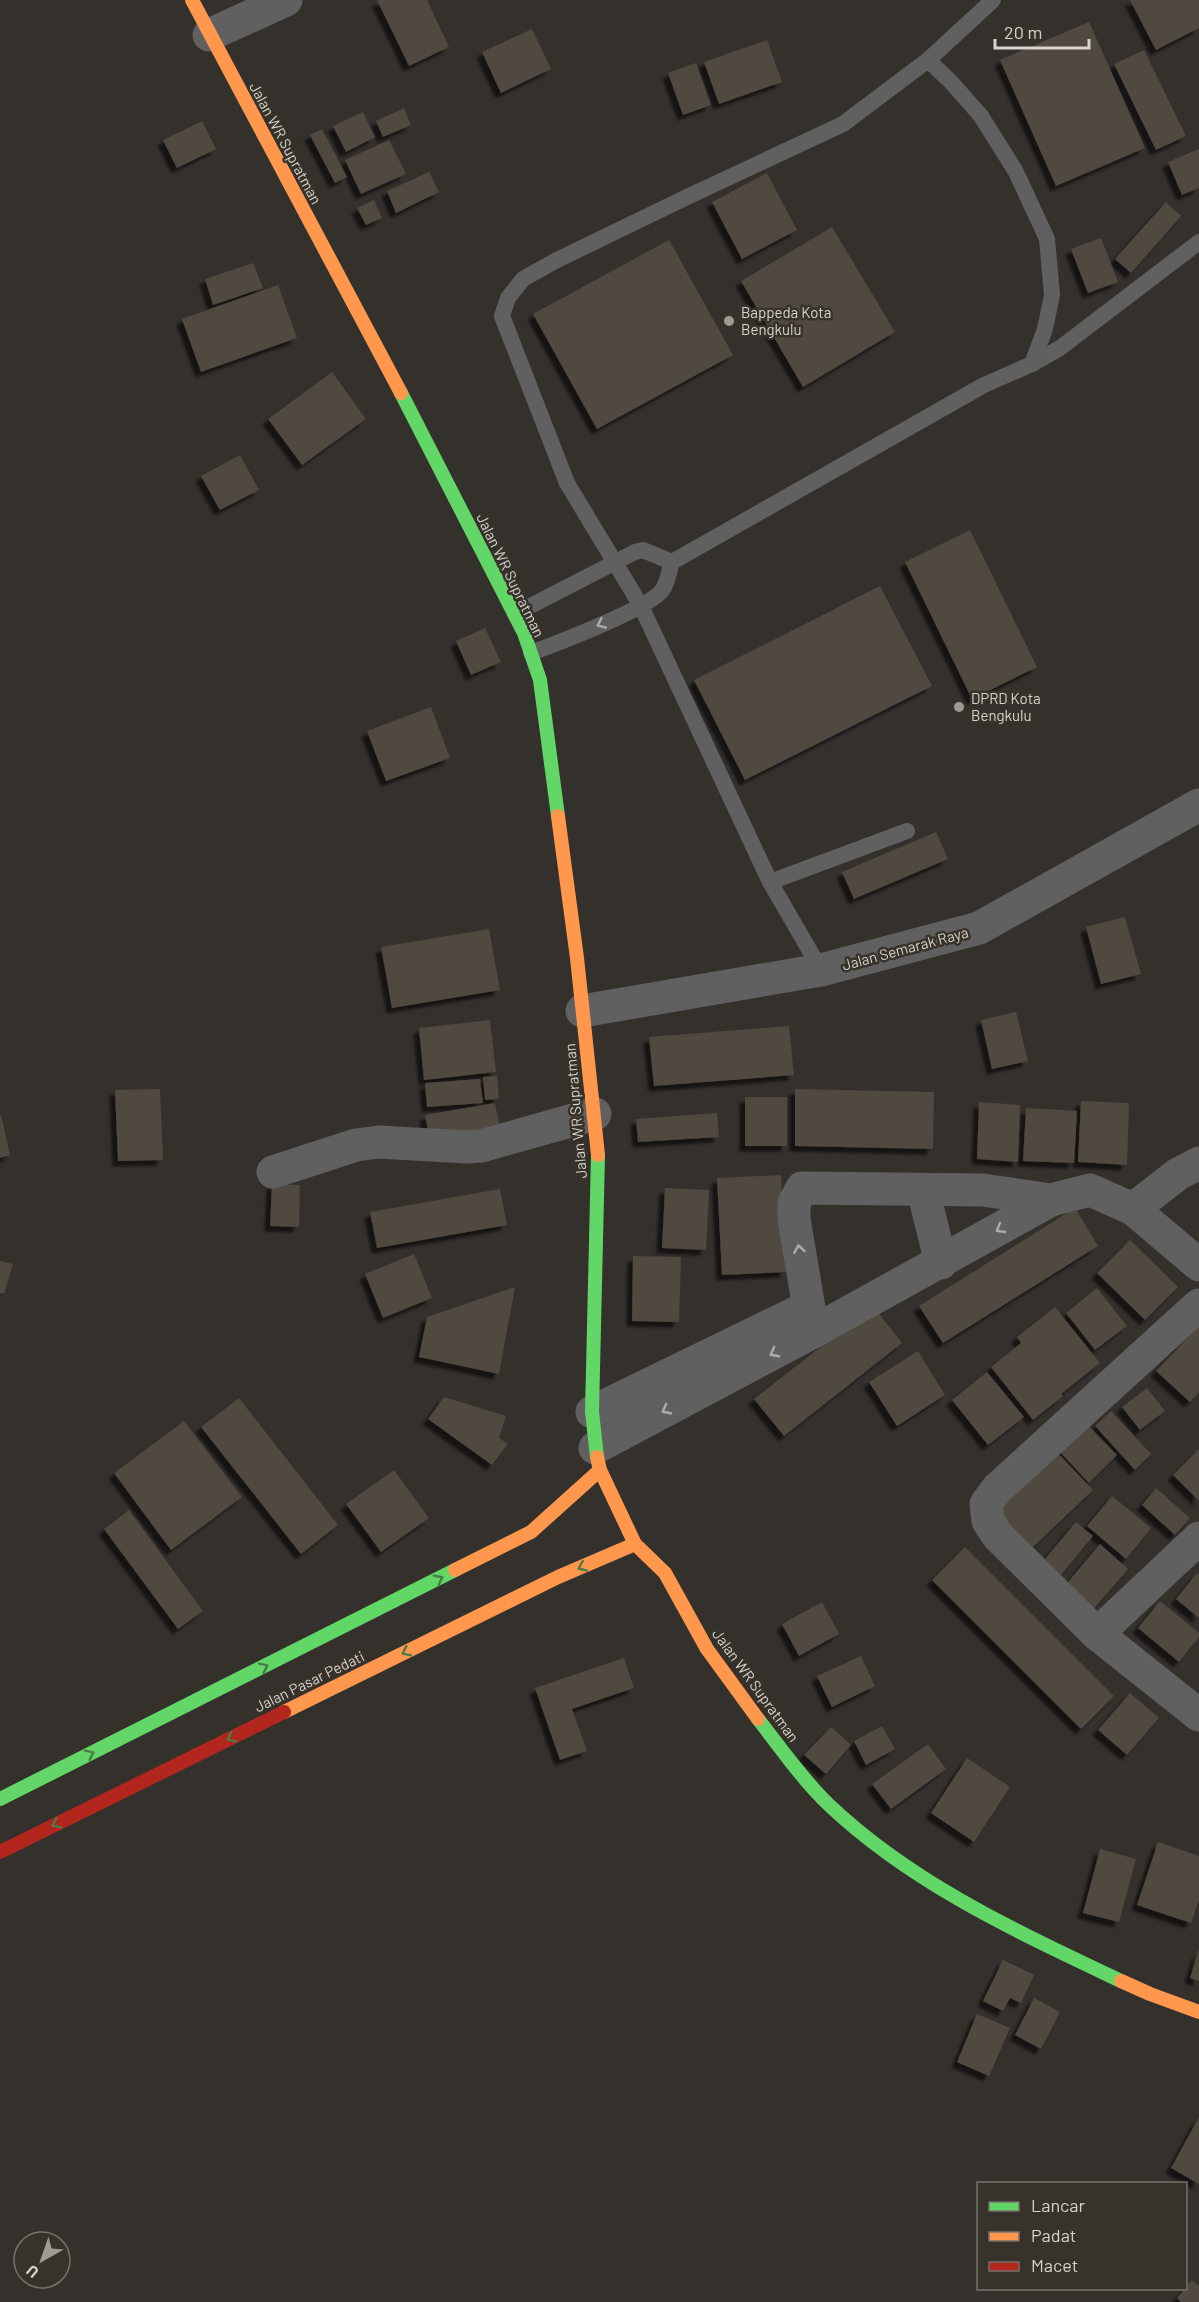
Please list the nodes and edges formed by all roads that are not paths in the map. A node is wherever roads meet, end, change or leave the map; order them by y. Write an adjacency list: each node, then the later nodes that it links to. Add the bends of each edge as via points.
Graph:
1 (192, 0): 4 (highway, Jalan WR Supratman)
2 (286, 0): 4 (street)
3 (993, 0): 5 (lane)
4 (209, 35): 11 (highway, Jalan WR Supratman)
5 (928, 60): 7 (lane, via 981,116 1016,172 1047,239 1052,295); 8 (lane, via 843,124 555,261 524,279 508,298 502,316 567,483)
6 (1199, 242): 7 (lane, via 1060,348)
7 (1032, 364): 9 (lane, via 984,385)
8 (615, 561): 9 (lane, via 643,550); 10 (lane); 11 (lane)
9 (672, 562): 10 (lane, via 663,590)
10 (641, 606): 12 (lane, one-way to 12); 15 (lane)
11 (515, 614): 12 (highway, Jalan WR Supratman)
12 (531, 653): 17 (highway, Jalan WR Supratman, via 540,680)
13 (1199, 805): 16 (street, Jalan Semarak Raya, via 979,928)
14 (907, 831): 15 (lane)
15 (770, 882): 16 (lane)
16 (821, 970): 17 (street, Jalan Semarak Raya)
17 (582, 1011): 18 (highway, Jalan WR Supratman)
18 (595, 1114): 20 (street, via 481,1146 380,1142 356,1145); 28 (highway, Jalan WR Supratman, via 599,1169)
19 (1199, 1163): 23 (street)
20 (273, 1172)
21 (923, 1190): 22 (street, via 983,1190); 24 (street); 27 (street, one-way to 21, via 794,1219 794,1203 802,1188)
22 (1051, 1200): 23 (street, via 1090,1190); 24 (street, one-way to 24)
23 (1133, 1209): 25 (street)
24 (941, 1263): 27 (street)
25 (1199, 1265)
26 (1199, 1305): 32 (street, via 996,1489 986,1504 988,1521 998,1536)
27 (810, 1319): 28 (street); 29 (street, one-way to 29)
28 (592, 1412): 29 (highway, Jalan WR Supratman)
29 (597, 1459): 31 (highway, Jalan WR Supratman); 34 (highway, one-way to 29, via 531,1532)
30 (1199, 1538): 32 (street)
31 (635, 1544): 35 (highway, Jalan Pasar Pedati, one-way to 35, via 558,1577); 36 (highway, Jalan WR Supratman, via 665,1573 707,1649 793,1764 827,1803 885,1853 959,1900 1030,1938 1150,1994)
32 (1097, 1634): 33 (street)
33 (1199, 1715)
34 (0, 1798)
35 (0, 1852)
36 (1199, 2012)

